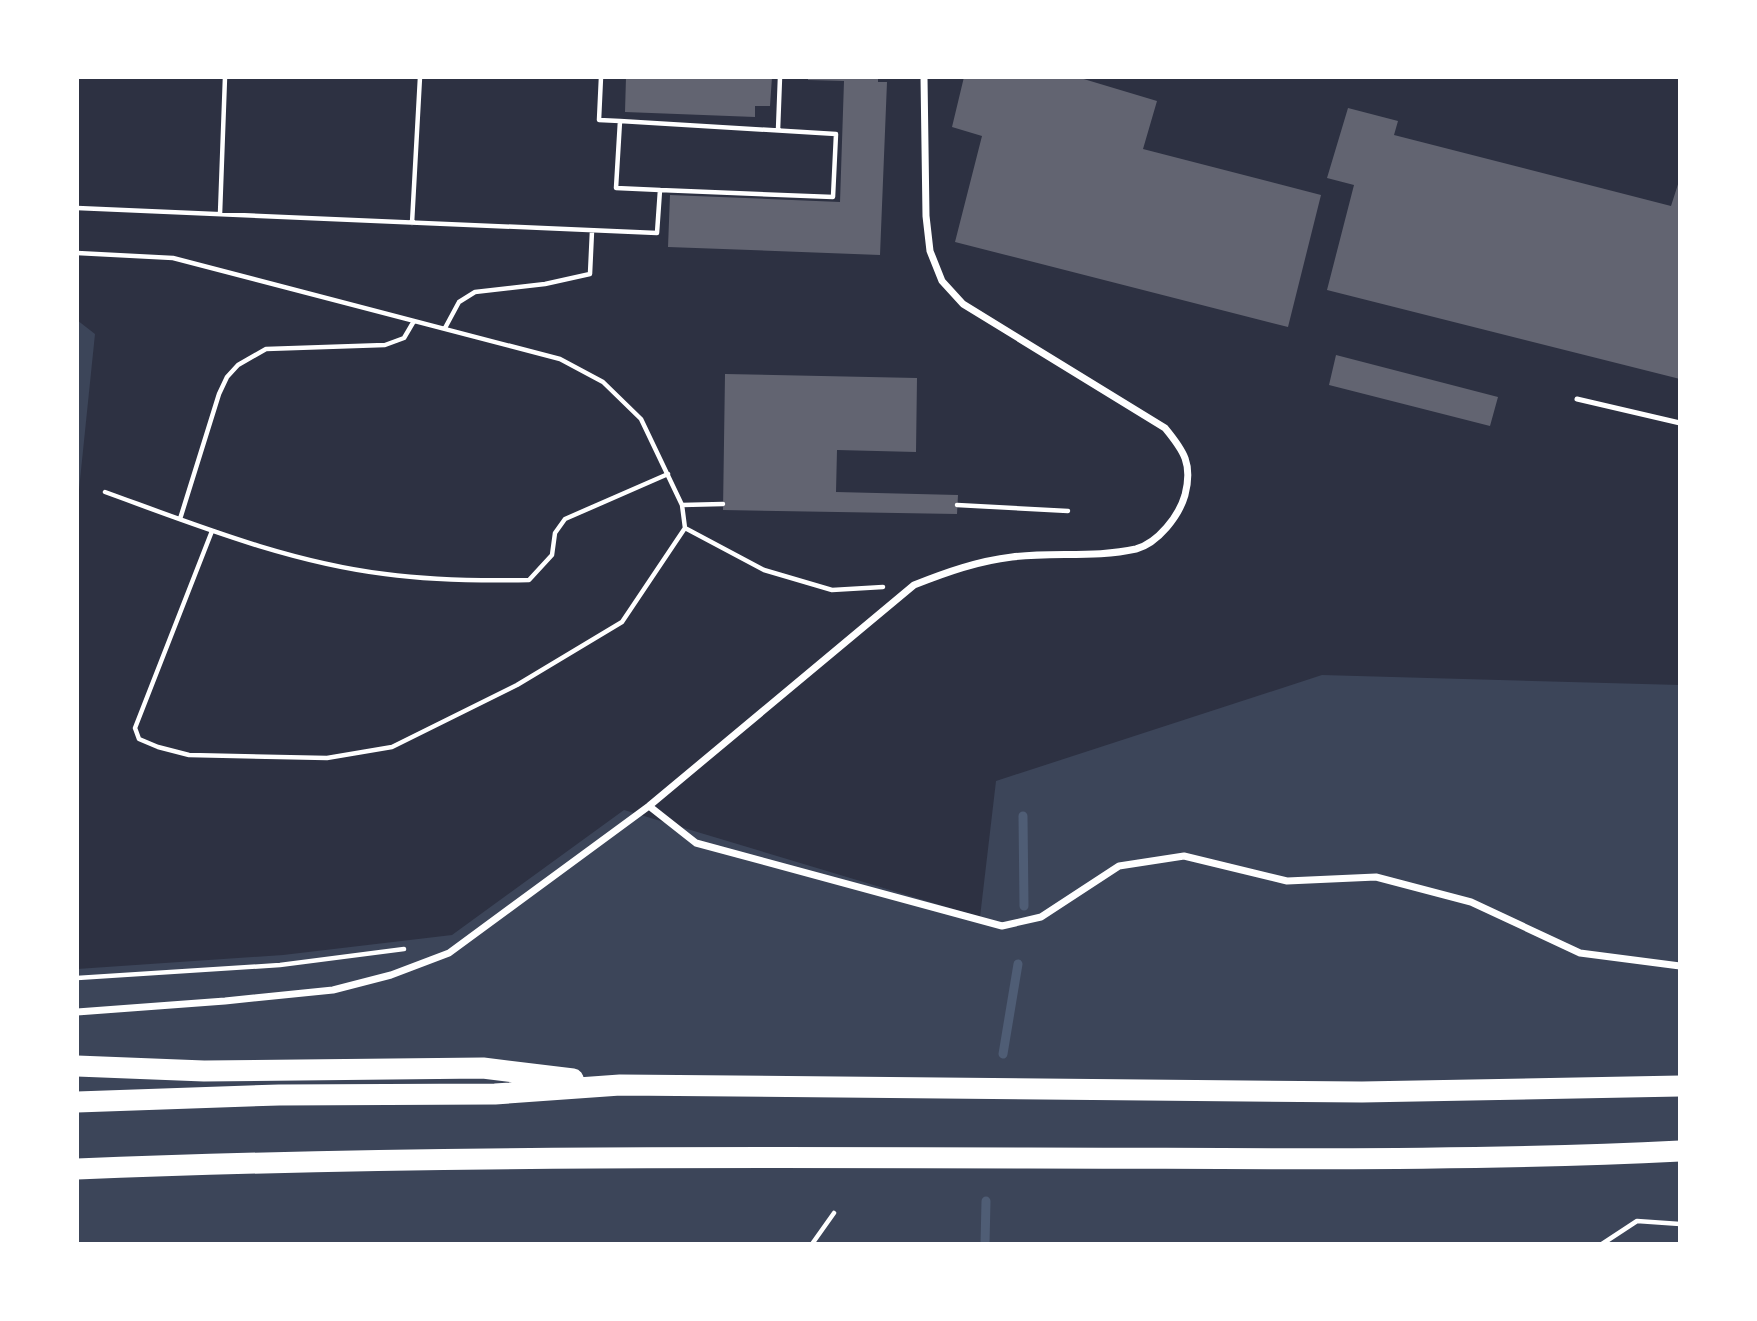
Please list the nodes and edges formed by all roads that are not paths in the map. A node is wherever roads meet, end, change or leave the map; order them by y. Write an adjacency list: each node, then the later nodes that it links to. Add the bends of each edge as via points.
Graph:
1 (924, 77): 4 (street, via 926,216 930,251 942,281 963,304 1165,428 1186,456 1189,475 1180,511 1153,540 1137,548 1013,557 962,566 914,585)
2 (1577, 399): 3 (lane)
3 (1680, 423)
4 (649, 806): 5 (street, via 696,843 1002,926 1041,917 1119,866 1184,856 1287,881 1376,877 1471,902 1580,953); 6 (street, via 449,953 391,975 334,990)
5 (1680, 966)
6 (77, 1012)
7 (77, 1066): 8 (highway, via 204,1071 483,1068)
8 (620, 1085): 9 (highway, via 1362,1092); 10 (highway, via 495,1094)
9 (1680, 1086)
10 (77, 1102)
11 (1680, 1151): 12 (highway, via 1350,1158 555,1158)
12 (77, 1169)

